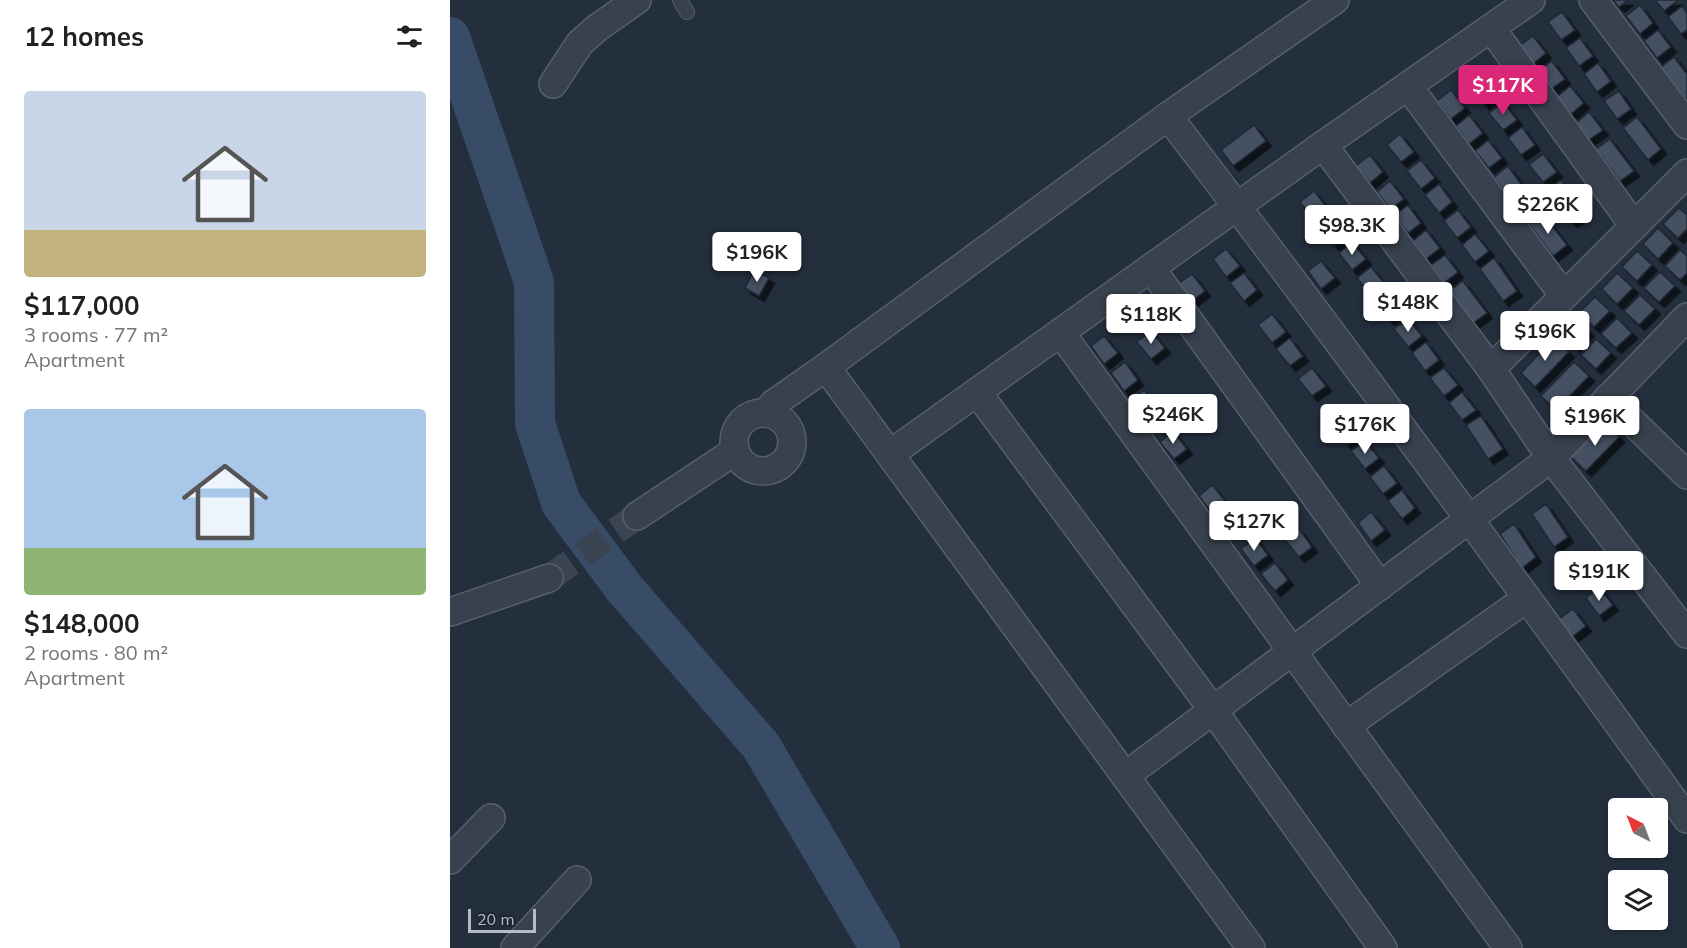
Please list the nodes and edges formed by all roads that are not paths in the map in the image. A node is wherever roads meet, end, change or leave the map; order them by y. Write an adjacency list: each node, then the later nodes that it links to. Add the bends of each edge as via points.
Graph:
1 (637, 0): 6 (street, via 580,43)
2 (1335, 0): 8 (street)
3 (1531, 0): 5 (street)
4 (1593, 0): 9 (street)
5 (1491, 28): 7 (street); 13 (street)
6 (553, 84)
7 (1408, 86): 10 (street); 15 (street)
8 (1168, 116): 12 (street); 18 (street)
9 (1687, 125)
10 (1323, 145): 12 (street); 19 (street)
11 (1687, 173): 13 (street)
12 (1237, 206): 14 (street); 28 (street)
13 (1634, 226): 15 (street)
14 (1151, 268): 17 (street); 30 (street)
15 (1564, 296): 19 (street)
16 (1686, 319): 21 (street)
17 (1060, 333): 20 (street); 34 (street)
18 (826, 367): 22 (street, via 773,404); 24 (street)
19 (1491, 369): 25 (street)
20 (977, 392): 24 (street); 35 (street)
21 (1608, 398): 25 (street); 26 (street)
22 (767, 413): 23 (street, via 745,418 735,430); 23 (street, via 787,423 793,438 790,453 781,465 766,471 751,469)
23 (735, 451): 27 (street)
24 (890, 454): 37 (street)
25 (1551, 458): 28 (street); 33 (street)
26 (1687, 475)
27 (637, 516)
28 (1470, 519): 30 (street); 31 (street)
29 (549, 578): 32 (street)
30 (1380, 586): 34 (street)
31 (1527, 598): 36 (street); 39 (street)
32 (450, 612)
33 (1687, 634)
34 (1292, 651): 35 (street); 36 (street)
35 (1213, 710): 37 (street); 44 (street)
36 (1346, 726): 45 (street)
37 (1125, 776): 43 (street)
38 (491, 818): 40 (street)
39 (1687, 819)
40 (450, 860)
41 (577, 880): 42 (street)
42 (515, 948)
43 (1251, 948)
44 (1383, 948)
45 (1508, 948)

